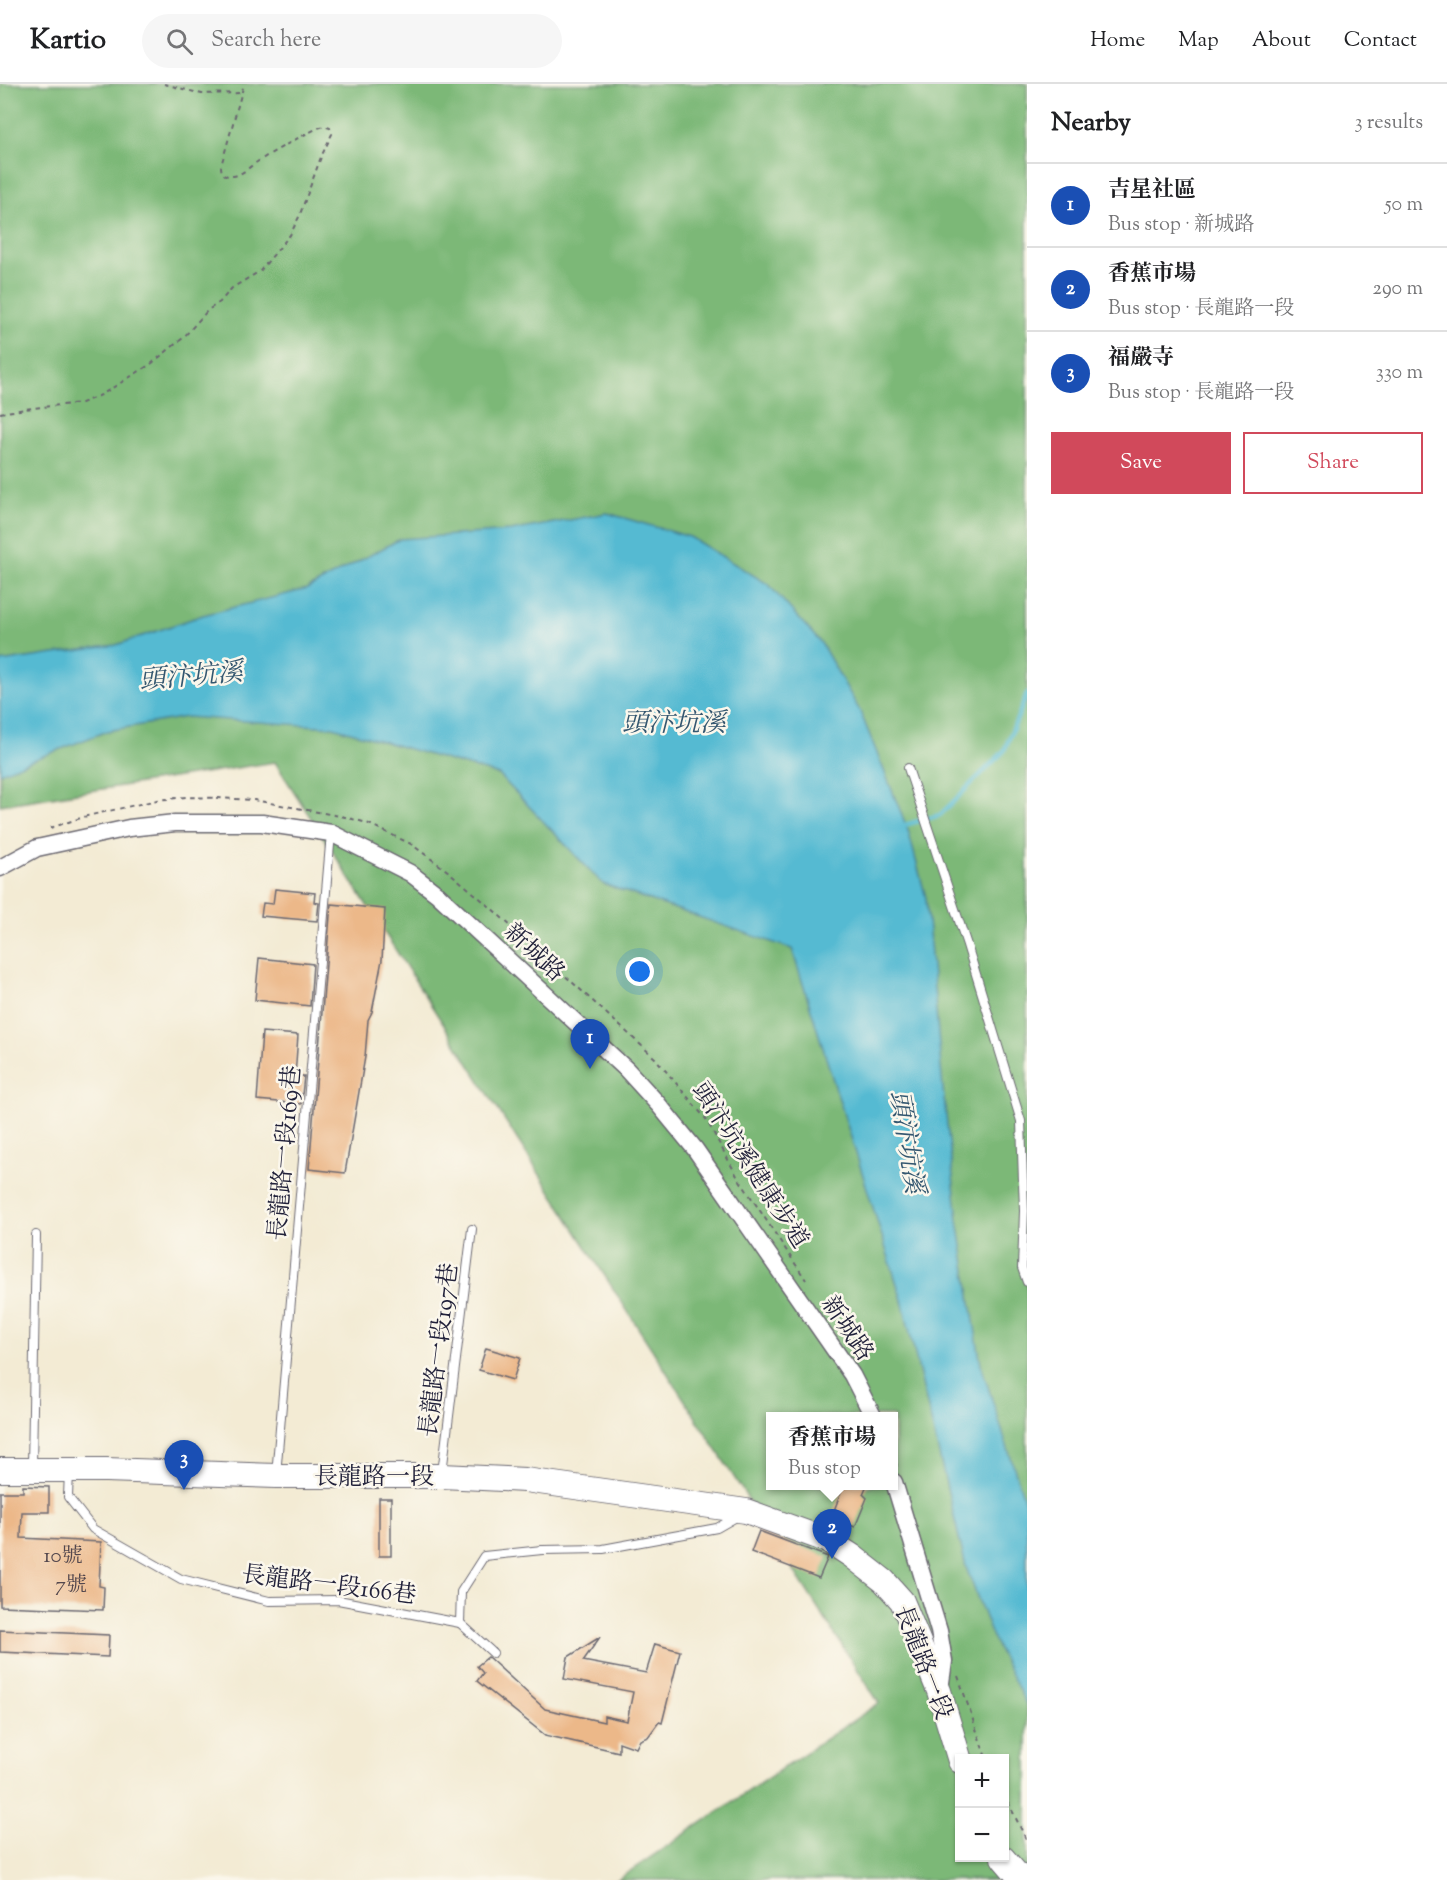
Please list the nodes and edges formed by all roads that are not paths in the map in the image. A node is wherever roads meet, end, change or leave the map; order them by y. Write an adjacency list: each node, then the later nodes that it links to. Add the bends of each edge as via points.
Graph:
1 (908, 768): 6 (lane, via 1021,1121 1022,1268)
2 (332, 833): 3 (street, 新城路, via 262,823 164,824 37,848); 7 (street, 新城路, via 410,873 437,894 634,1078 695,1149 852,1375); 11 (lane, 長龍路一段169巷)
3 (0, 868)
4 (472, 1229): 12 (lane, 長龍路一段197巷)
5 (36, 1235): 9 (lane)
6 (1027, 1282)
7 (871, 1412)
8 (0, 1470): 9 (main road, 長龍路一段)
9 (32, 1470): 10 (main road, 長龍路一段)
10 (69, 1470): 11 (main road, 長龍路一段); 15 (lane, 長龍路一段166巷, via 68,1497 93,1529 182,1579 269,1601 338,1600)
11 (276, 1476): 12 (main road, 長龍路一段)
12 (442, 1476): 14 (main road, 長龍路一段, via 525,1480)
13 (896, 1490): 17 (street, via 939,1631 944,1661)
14 (746, 1511): 15 (lane, via 717,1528 603,1549 484,1556 461,1592); 17 (main road, 長龍路一段, via 829,1541 884,1581 903,1601)
15 (460, 1623): 16 (lane)
16 (494, 1653)
17 (939, 1691): 18 (main road, 長龍路一段)
18 (958, 1754)
19 (1007, 1862): 20 (main road)
20 (1022, 1880)

